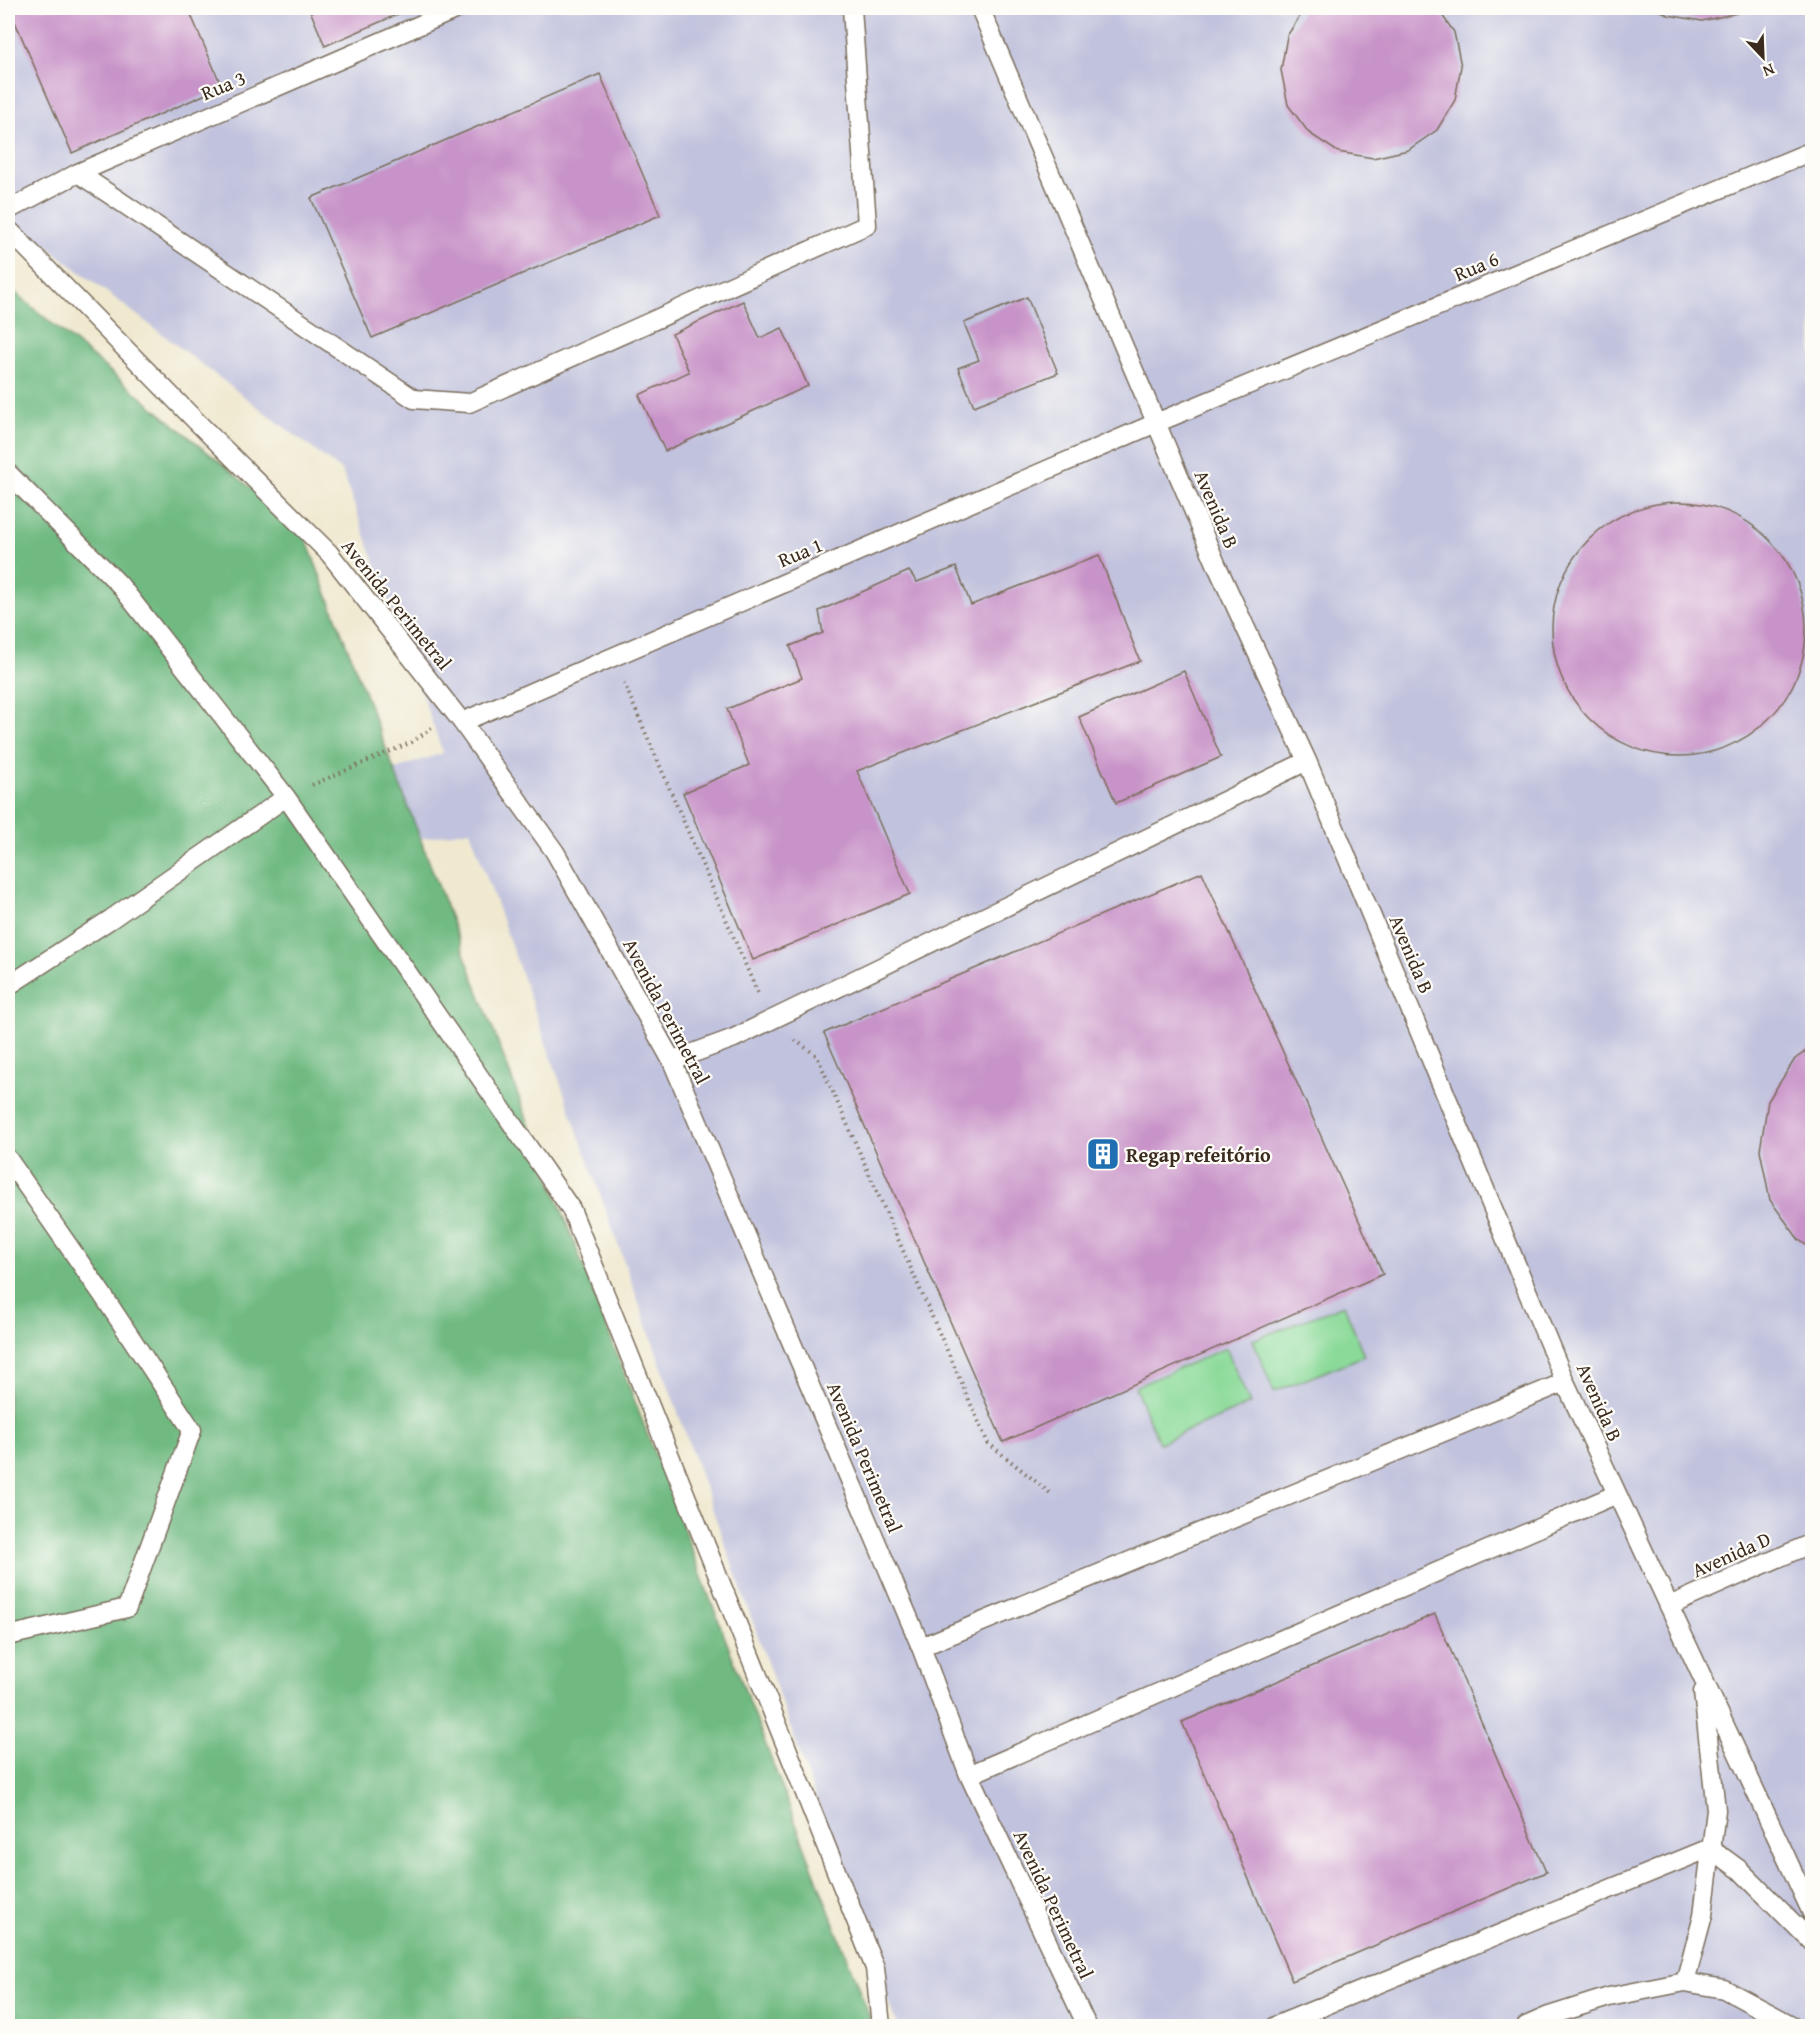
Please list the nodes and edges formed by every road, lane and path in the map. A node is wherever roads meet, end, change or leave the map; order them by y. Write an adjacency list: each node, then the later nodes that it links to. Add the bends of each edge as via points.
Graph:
1 (459, 8): 5 (lane, Rua 3)
2 (852, 8): 5 (lane, via 867,225 469,403 414,399)
3 (980, 8): 8 (lane, Avenida B)
4 (1812, 151): 8 (lane, Rua 6)
5 (78, 173): 6 (lane, Rua 3)
6 (8, 210)
7 (8, 228): 11 (lane, Avenida Perimetral, via 329,553)
8 (1156, 423): 10 (lane, Rua 1); 13 (lane, Avenida B)
9 (8, 472): 15 (lane, via 119,584)
10 (613, 657): 11 (lane, Rua 1); 17 (path)
11 (462, 722): 18 (lane, Avenida Perimetral, via 555,852)
12 (412, 742): 14 (path)
13 (1307, 761): 17 (lane); 20 (lane, Avenida B)
14 (329, 777)
15 (286, 796): 16 (lane); 33 (lane, via 571,1209 875,1968)
16 (8, 986)
17 (769, 1022): 18 (lane); 21 (path, via 817,1056 988,1443)
18 (672, 1061): 26 (lane, Avenida Perimetral)
19 (8, 1160): 25 (lane, via 192,1430 127,1608)
20 (1565, 1382): 22 (lane, Avenida B); 26 (lane)
21 (1050, 1493)
22 (1617, 1494): 24 (lane, Avenida B); 28 (lane)
23 (1812, 1543): 24 (lane, Avenida D)
24 (1669, 1606): 27 (lane, Avenida B)
25 (8, 1636)
26 (921, 1647): 28 (lane, Avenida Perimetral)
27 (1701, 1675): 29 (lane, via 1716,1810); 30 (lane, Avenida B)
28 (969, 1775): 34 (lane, Avenida Perimetral)
29 (1710, 1848): 31 (lane, via 1740,1870); 32 (lane, via 1703,1915); 35 (lane)
30 (1812, 1913)
31 (1812, 1942)
32 (1684, 1982): 36 (lane, via 1609,1997); 37 (lane, via 1724,1989)
33 (881, 2026)
34 (1087, 2026)
35 (1275, 2026)
36 (1526, 2026)
37 (1793, 2026)

